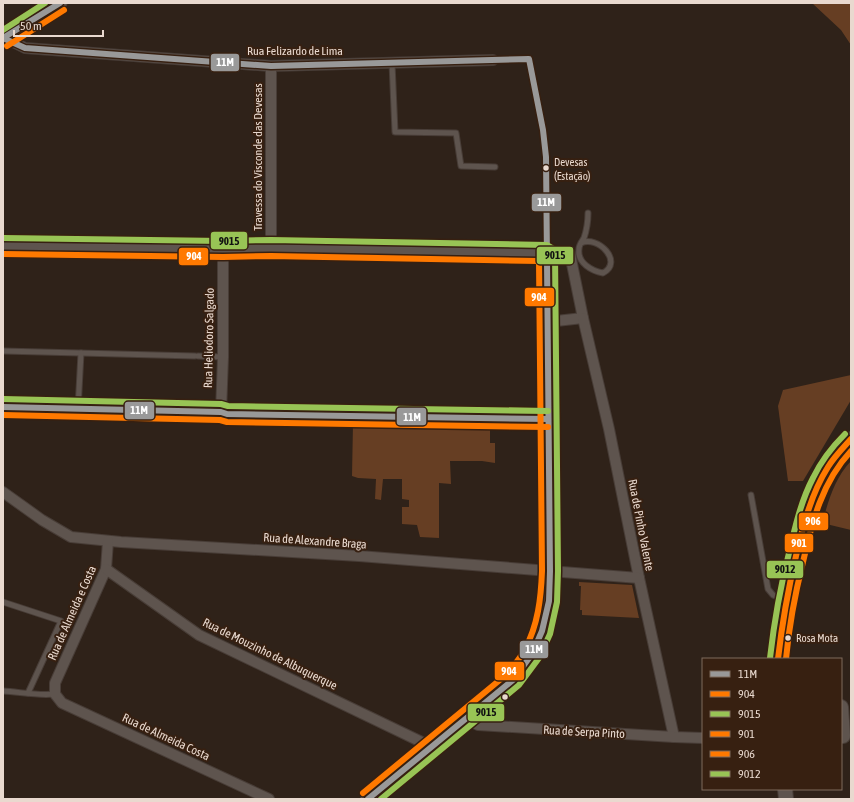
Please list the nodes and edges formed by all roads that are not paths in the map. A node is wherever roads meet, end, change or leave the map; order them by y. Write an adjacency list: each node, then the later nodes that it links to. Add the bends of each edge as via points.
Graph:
1 (60, 3): 2 (street)
2 (3, 38): 5 (street, Rua Felizardo de Lima, via 25,48)
3 (493, 60): 4 (street, Rua Felizardo de Lima)
4 (392, 63): 5 (street, Rua Felizardo de Lima); 6 (lane, via 395,132 456,133 461,166)
5 (271, 66): 10 (street, Travessa do Visconde das Devesas)
6 (494, 167)
7 (588, 213): 8 (lane, via 588,225)
8 (581, 243): 12 (lane); 12 (lane, via 589,241 605,249 611,267 603,273 597,272 585,265)
9 (3, 246): 11 (main road)
10 (271, 248): 11 (main road); 13 (main road)
11 (223, 249): 18 (street, Rua Heliodoro Salgado)
12 (574, 253): 13 (street); 14 (street, Rua de Pinho Valente)
13 (547, 254): 15 (main road)
14 (583, 318): 15 (street); 29 (street, Rua de Pinho Valente, via 609,429)
15 (547, 322): 22 (main road)
16 (3, 351): 17 (lane)
17 (81, 353): 18 (lane); 20 (lane)
18 (223, 357): 21 (street, Rua Heliodoro Salgado)
19 (3, 407): 20 (street)
20 (78, 409): 21 (street)
21 (221, 412): 22 (street)
22 (548, 420): 28 (main road)
23 (851, 439): 30 (main road, via 826,470 809,505)
24 (3, 492): 26 (street, Rua de Alexandre Braga, via 71,537)
25 (751, 495): 30 (lane, via 768,589 773,595)
26 (108, 541): 27 (street, Rua de Almeida e Costa); 28 (street, Rua de Alexandre Braga, via 359,556)
27 (106, 569): 35 (street, Rua de Almeida e Costa, via 55,683); 43 (street, Rua de Mouzinho de Albuquerque, via 200,635)
28 (550, 571): 29 (street, Rua de Alexandre Braga); 39 (main road, via 542,631 532,654 514,680)
29 (638, 578): 41 (street, Rua de Pinho Valente)
30 (786, 600): 32 (main road)
31 (3, 602): 34 (lane, via 61,620)
32 (778, 658)
33 (3, 691): 34 (lane)
34 (28, 693): 35 (lane, via 43,696)
35 (55, 694): 44 (street, Rua de Almeida Costa, via 62,703)
36 (842, 708): 38 (main road)
37 (842, 714): 40 (main road)
38 (851, 715)
39 (466, 719): 41 (street, Rua de Serpa Pinto, via 478,725); 43 (main road)
40 (845, 735)
41 (674, 737): 42 (street, Rua de Serpa Pinto)
42 (702, 738)
43 (432, 747): 45 (main road)
44 (269, 799)
45 (368, 799)

